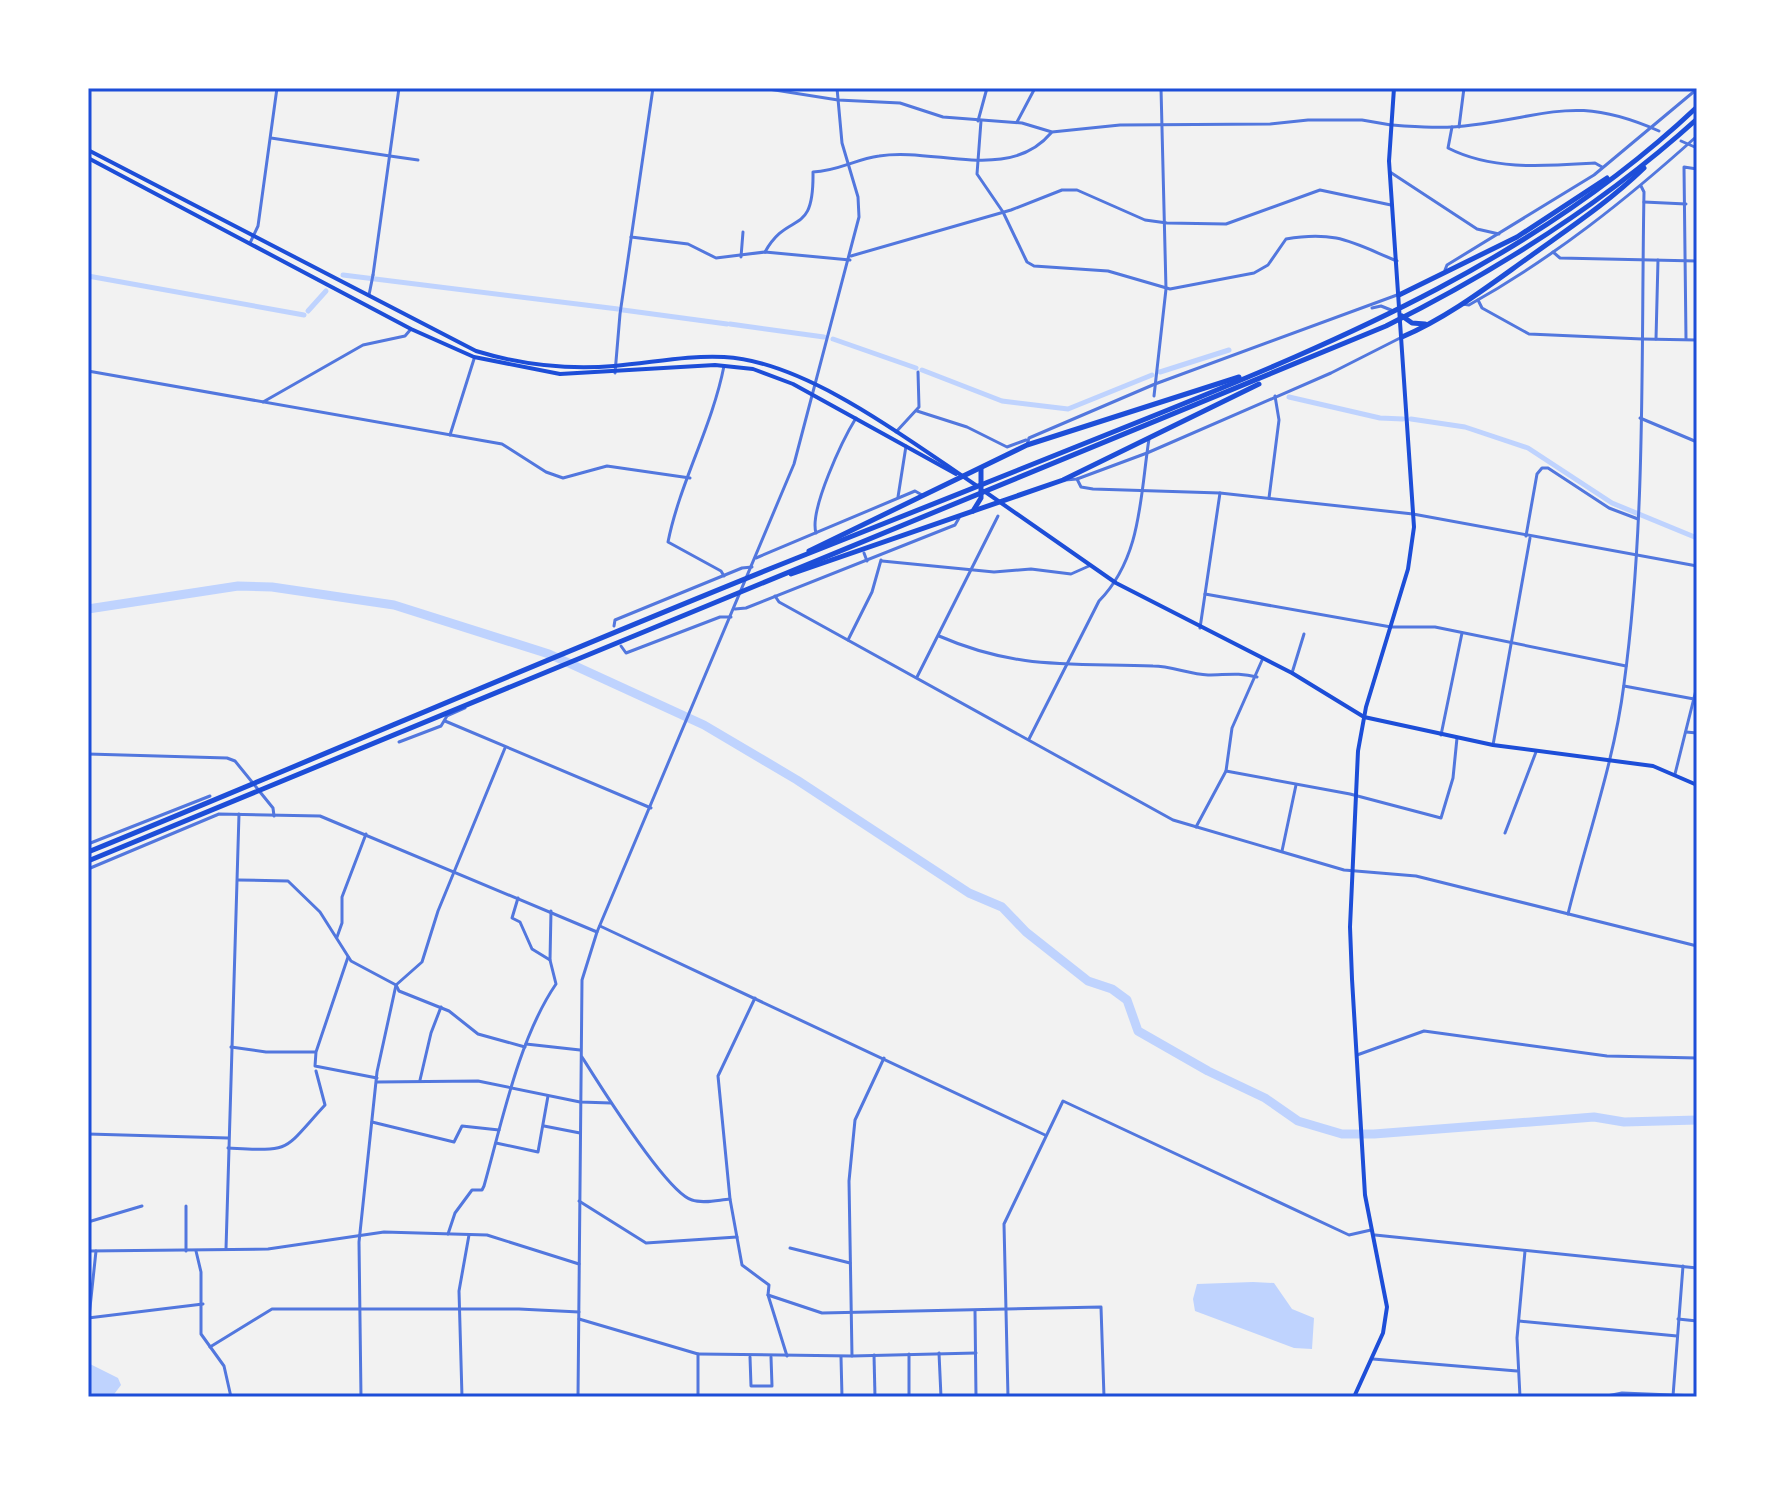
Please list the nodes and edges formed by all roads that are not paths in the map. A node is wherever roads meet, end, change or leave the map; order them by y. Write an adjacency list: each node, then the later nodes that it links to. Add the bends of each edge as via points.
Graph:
1 (277, 88): 25 (street)
2 (399, 88): 32 (street)
3 (653, 88): 49 (street)
4 (762, 88): 12 (street)
5 (837, 88): 12 (street)
6 (987, 88): 15 (street)
7 (1035, 88): 16 (street)
8 (1161, 88): 17 (street)
9 (1394, 88): 18 (main road)
10 (1464, 88): 20 (street)
11 (1697, 89): 21 (street)
12 (838, 100): 15 (street, via 900,103 943,117); 36 (street)
13 (1697, 107): 30 (highway)
14 (1697, 119): 31 (highway)
15 (980, 121): 16 (street); 33 (street)
16 (1017, 122): 23 (street)
17 (1165, 124): 18 (street, via 1334,119); 23 (street); 45 (street)
18 (1391, 125): 19 (street); 39 (main road)
19 (1452, 127): 20 (street); 37 (street, via 1448,148 1477,158 1533,166 1595,163)
20 (1459, 127): 21 (street, via 1568,109 1611,114)
21 (1650, 127): 22 (street); 37 (street)
22 (1659, 131)
23 (1052, 132): 33 (street, via 1033,149 1012,157)
24 (1697, 136): 27 (street)
25 (271, 138): 32 (street); 48 (street)
26 (1681, 141): 27 (street)
27 (1688, 144): 28 (street); 40 (street)
28 (1697, 148)
29 (88, 150): 48 (main road)
30 (1645, 152): 60 (highway, via 1517,237); 80 (highway, via 1530,238 1415,303)
31 (1659, 153): 65 (highway, via 1594,211); 82 (highway, via 1531,246 1386,326)
32 (390, 156): 35 (street); 63 (street)
33 (978, 157): 36 (street, via 882,155); 44 (street, via 977,174)
34 (88, 158): 50 (main road)
35 (418, 160)
36 (848, 167): 51 (street, via 813,172 810,212 777,233); 54 (street, via 859,210)
37 (1603, 169): 47 (street)
38 (1697, 169): 42 (street, via 1684,167)
39 (1390, 172): 43 (main road); 47 (street, via 1477,229)
40 (1641, 186): 41 (street); 52 (street)
41 (1644, 202): 42 (street); 55 (street)
42 (1686, 204): 58 (street)
43 (1393, 205): 45 (street, via 1320,190 1226,224); 57 (main road)
44 (1003, 212): 45 (street, via 1062,190 1077,190 1145,220); 54 (street); 61 (street, via 1027,262 1034,266 1108,271)
45 (1167, 223): 61 (street)
46 (743, 232): 53 (street)
47 (1499, 234): 60 (street)
48 (253, 237): 50 (street); 63 (main road)
49 (631, 237): 53 (street, via 688,244 716,258); 77 (street)
50 (250, 243): 69 (main road)
51 (765, 252): 53 (street); 54 (street)
52 (1553, 252): 55 (street, via 1560,258); 64 (street)
53 (741, 257)
54 (851, 258): 84 (street)
55 (1643, 260): 56 (street); 71 (street)
56 (1658, 260): 58 (street); 72 (street)
57 (1397, 261): 61 (street, via 1339,236 1304,236 1286,239 1268,265 1254,273); 62 (main road)
58 (1687, 261): 59 (street); 73 (street)
59 (1697, 261)
60 (1445, 271): 62 (highway)
61 (1166, 289): 83 (street)
62 (1399, 295): 66 (street); 67 (main road)
63 (368, 297): 77 (main road, via 455,342 497,357 561,367)
64 (1478, 300): 65 (street); 71 (street, via 1485,310 1541,337)
65 (1461, 304): 68 (highway)
66 (1360, 311): 67 (street, via 1381,306); 83 (street)
67 (1400, 316): 68 (highway, via 1419,325); 70 (main road)
68 (1441, 318): 70 (highway)
69 (411, 329): 75 (main road); 88 (street, via 405,336 363,345)
70 (1402, 337): 87 (street); 112 (main road)
71 (1642, 339): 72 (street); 91 (street)
72 (1656, 339): 73 (street)
73 (1686, 339): 74 (street)
74 (1697, 340)
75 (474, 357): 81 (main road, via 551,373); 93 (street)
76 (724, 365): 81 (main road); 85 (main road, via 769,373); 101 (street)
77 (614, 366): 81 (street); 84 (main road, via 724,357 769,366)
78 (88, 371): 88 (street)
79 (918, 372): 89 (street)
80 (1260, 372): 95 (highway); 122 (highway)
81 (615, 373)
82 (1277, 373): 103 (highway); 131 (highway)
83 (1155, 384): 86 (street); 95 (street)
84 (817, 387): 85 (street); 92 (main road)
85 (815, 395): 90 (main road); 123 (street)
86 (1154, 396)
87 (1275, 396): 98 (street); 109 (street, via 1279,420)
88 (263, 402): 93 (street)
89 (917, 411): 92 (street); 95 (street, via 1007,447)
90 (856, 418): 97 (main road); 118 (street, via 822,493)
91 (1640, 418): 96 (street); 116 (street)
92 (896, 432): 100 (main road)
93 (450, 435): 101 (street, via 505,445 563,478 607,466)
94 (1149, 439): 98 (street)
95 (1026, 442): 99 (highway)
96 (1697, 442)
97 (906, 446): 100 (main road); 108 (street)
98 (1147, 453): 102 (street); 105 (street)
99 (981, 469): 100 (highway); 104 (highway)
100 (962, 476): 104 (main road); 107 (highway)
101 (690, 478): 130 (street, via 675,508 668,542)
102 (1077, 479): 103 (street); 105 (street, via 1084,488)
103 (1063, 480): 110 (highway)
104 (982, 490): 110 (main road); 111 (highway)
105 (1143, 490): 106 (street); 132 (street, via 1138,529)
106 (1220, 493): 109 (street); 133 (street)
107 (922, 495): 108 (street, via 917,491); 122 (highway)
108 (899, 498): 115 (street)
109 (1269, 498): 112 (street)
110 (1001, 502): 111 (highway); 126 (main road)
111 (973, 512): 114 (highway)
112 (1413, 514): 119 (street); 138 (main road, via 1412,555)
113 (998, 516): 129 (street)
114 (959, 518): 124 (street, via 955,525); 131 (highway)
115 (850, 519): 117 (street); 118 (street)
116 (1638, 519): 119 (street, via 1542,468); 121 (street)
117 (852, 525)
118 (816, 534): 123 (street)
119 (1528, 538): 121 (street); 144 (street)
120 (864, 553): 125 (street)
121 (1635, 555): 127 (street); 147 (street)
122 (801, 557): 151 (highway)
123 (756, 558): 128 (street)
124 (880, 559): 125 (street); 129 (street); 143 (street, via 872,592)
125 (867, 561): 134 (street)
126 (1089, 566): 129 (street, via 1071,574); 132 (main road)
127 (1697, 566)
128 (752, 567): 130 (street); 135 (street)
129 (970, 569): 142 (street)
130 (724, 576): 137 (street, via 615,620)
131 (771, 580): 149 (highway)
132 (1116, 583): 139 (main road); 148 (street, via 1099,601)
133 (1205, 594): 138 (street); 139 (street)
134 (775, 596): 135 (street); 143 (street)
135 (735, 609): 136 (street)
136 (731, 617): 145 (street, via 626,653); 178 (street)
137 (614, 626)
138 (1391, 627): 140 (street); 157 (main road)
139 (1200, 628): 146 (main road)
140 (1462, 633): 144 (street); 161 (street)
141 (1304, 634): 150 (street)
142 (939, 636): 148 (street, via 1001,658); 152 (street)
143 (848, 640): 152 (street)
144 (1511, 643): 147 (street); 165 (street)
145 (621, 646)
146 (1263, 658): 150 (main road); 153 (street)
147 (1626, 666): 154 (street)
148 (1066, 667): 153 (street, via 1152,665); 163 (street)
149 (544, 673): 151 (highway); 158 (street)
150 (1292, 673): 157 (main road)
151 (520, 676): 172 (highway); 175 (highway)
152 (917, 677): 163 (street)
153 (1257, 677): 170 (street, via 1232,728)
154 (1624, 686): 156 (street); 169 (street)
155 (1697, 686): 156 (street)
156 (1694, 699): 159 (street)
157 (1364, 717): 161 (main road); 177 (main road)
158 (445, 721): 164 (street); 166 (street)
159 (1686, 732): 160 (street); 171 (street)
160 (1697, 733)
161 (1441, 735): 162 (main road)
162 (1457, 738): 165 (main road); 177 (street, via 1441,818)
163 (1028, 740): 181 (street)
164 (399, 742)
165 (1493, 745): 167 (main road)
166 (505, 748): 178 (street); 190 (street)
167 (1536, 752): 169 (main road); 182 (street)
168 (88, 754): 172 (street, via 227,758)
169 (1611, 762): 171 (main road); 194 (street)
170 (1226, 771): 173 (street); 181 (street)
171 (1675, 774): 174 (main road)
172 (252, 783): 175 (street); 186 (highway)
173 (1296, 785): 177 (street); 185 (street)
174 (1697, 785)
175 (258, 788): 180 (street); 187 (highway)
176 (210, 796): 184 (street)
177 (1355, 796): 189 (main road)
178 (651, 808): 195 (street)
179 (239, 814): 180 (street); 188 (street, via 219,814); 191 (street)
180 (274, 816): 183 (street, via 320,816)
181 (1196, 827): 185 (street)
182 (1505, 833)
183 (366, 834): 190 (street); 197 (street, via 342,897)
184 (88, 844)
185 (1282, 851): 189 (street)
186 (88, 852)
187 (88, 861)
188 (88, 869)
189 (1351, 870): 194 (street, via 1416,876); 208 (main road)
190 (455, 872): 192 (street); 201 (street, via 422,962)
191 (238, 880): 197 (street, via 288,881); 205 (street)
192 (518, 898): 193 (street); 200 (street, via 512,918 520,922 532,949)
193 (551, 911): 196 (street); 200 (street)
194 (1568, 914): 198 (street)
195 (600, 926): 196 (street); 202 (street)
196 (597, 932): 207 (street, via 582,980)
197 (337, 937): 199 (street)
198 (1697, 946)
199 (348, 957): 201 (street); 206 (street)
200 (550, 960): 204 (street, via 556,984)
201 (396, 985): 203 (street, via 399,991); 212 (street)
202 (755, 998): 209 (street); 227 (street, via 718,1076)
203 (441, 1007): 204 (street, via 478,1034); 213 (street)
204 (526, 1046): 207 (street); 214 (street)
205 (231, 1047): 206 (street); 224 (street)
206 (316, 1052): 211 (street)
207 (580, 1052): 216 (street); 217 (street)
208 (1357, 1055): 210 (street, via 1424,1031 1607,1056); 232 (main road)
209 (884, 1058): 223 (street); 244 (street, via 855,1120)
210 (1697, 1058)
211 (316, 1069): 212 (street); 226 (street, via 325,1105 287,1147)
212 (377, 1080): 213 (street); 218 (street)
213 (419, 1082): 214 (street, via 478,1081)
214 (513, 1090): 215 (street); 220 (street)
215 (548, 1096): 216 (street); 219 (street)
216 (580, 1102): 217 (street); 221 (street)
217 (611, 1103): 227 (street, via 683,1196 697,1201)
218 (371, 1122): 220 (street, via 454,1142 467,1124); 235 (street)
219 (543, 1126): 221 (street); 225 (street, via 538,1152)
220 (499, 1130): 225 (street)
221 (580, 1133): 228 (street)
222 (88, 1134): 224 (street)
223 (1046, 1136): 232 (street, via 1063,1101 1349,1235); 252 (street, via 1004,1224)
224 (228, 1138): 226 (street)
225 (496, 1143): 233 (street, via 482,1190 472,1190)
226 (228, 1148): 238 (street)
227 (730, 1199): 236 (street)
228 (579, 1201): 236 (street, via 646,1243); 245 (street)
229 (142, 1206): 231 (street)
230 (186, 1206): 241 (street)
231 (88, 1222)
232 (1372, 1232): 243 (street); 273 (main road, via 1387,1307)
233 (448, 1234): 234 (street); 235 (street, via 384,1232)
234 (469, 1235): 245 (street, via 517,1241); 251 (street, via 460,1270)
235 (359, 1237): 238 (street); 250 (street)
236 (737, 1237): 248 (street, via 742,1265 769,1285)
237 (790, 1248): 244 (street)
238 (226, 1249): 242 (street)
239 (88, 1251): 240 (street)
240 (96, 1251): 241 (street); 256 (street)
241 (186, 1251): 242 (street)
242 (196, 1251): 249 (street)
243 (1525, 1251): 246 (street); 259 (street)
244 (850, 1263): 255 (street)
245 (579, 1264): 254 (street)
246 (1683, 1266): 247 (street); 258 (street)
247 (1697, 1268)
248 (768, 1295): 255 (street, via 822,1313); 272 (street)
249 (203, 1304): 256 (street); 262 (street, via 201,1334)
250 (360, 1309): 251 (street); 262 (street, via 272,1309); 278 (street)
251 (459, 1309): 254 (street); 279 (street)
252 (1006, 1309): 253 (street); 287 (street); 288 (street, via 1101,1307)
253 (975, 1311): 255 (street); 264 (street)
254 (579, 1312): 257 (street)
255 (851, 1313): 269 (street)
256 (88, 1317)
257 (579, 1319): 265 (street); 280 (street)
258 (1678, 1319): 260 (street); 261 (street)
259 (1519, 1321): 261 (street); 274 (street)
260 (1697, 1321)
261 (1677, 1336): 275 (street)
262 (210, 1347): 277 (street, via 224,1366)
263 (939, 1353): 264 (street); 266 (street); 285 (street)
264 (976, 1353): 286 (street)
265 (698, 1354): 270 (street); 281 (street)
266 (909, 1354): 267 (street); 284 (street)
267 (874, 1355): 269 (street); 283 (street)
268 (841, 1356): 269 (street); 272 (street); 282 (street)
269 (852, 1356)
270 (750, 1357): 271 (street); 271 (street, via 751,1386 772,1386)
271 (771, 1357): 272 (street)
272 (787, 1357)
273 (1373, 1359): 274 (street); 289 (main road)
274 (1518, 1371): 290 (street)
275 (1673, 1396): 276 (street); 291 (street)
276 (1697, 1396)
277 (231, 1397)
278 (361, 1397)
279 (462, 1397)
280 (578, 1397)
281 (698, 1397)
282 (842, 1397)
283 (875, 1397)
284 (909, 1397)
285 (941, 1397)
286 (976, 1397)
287 (1008, 1397)
288 (1104, 1397)
289 (1354, 1397)
290 (1520, 1397)
291 (1602, 1397)

